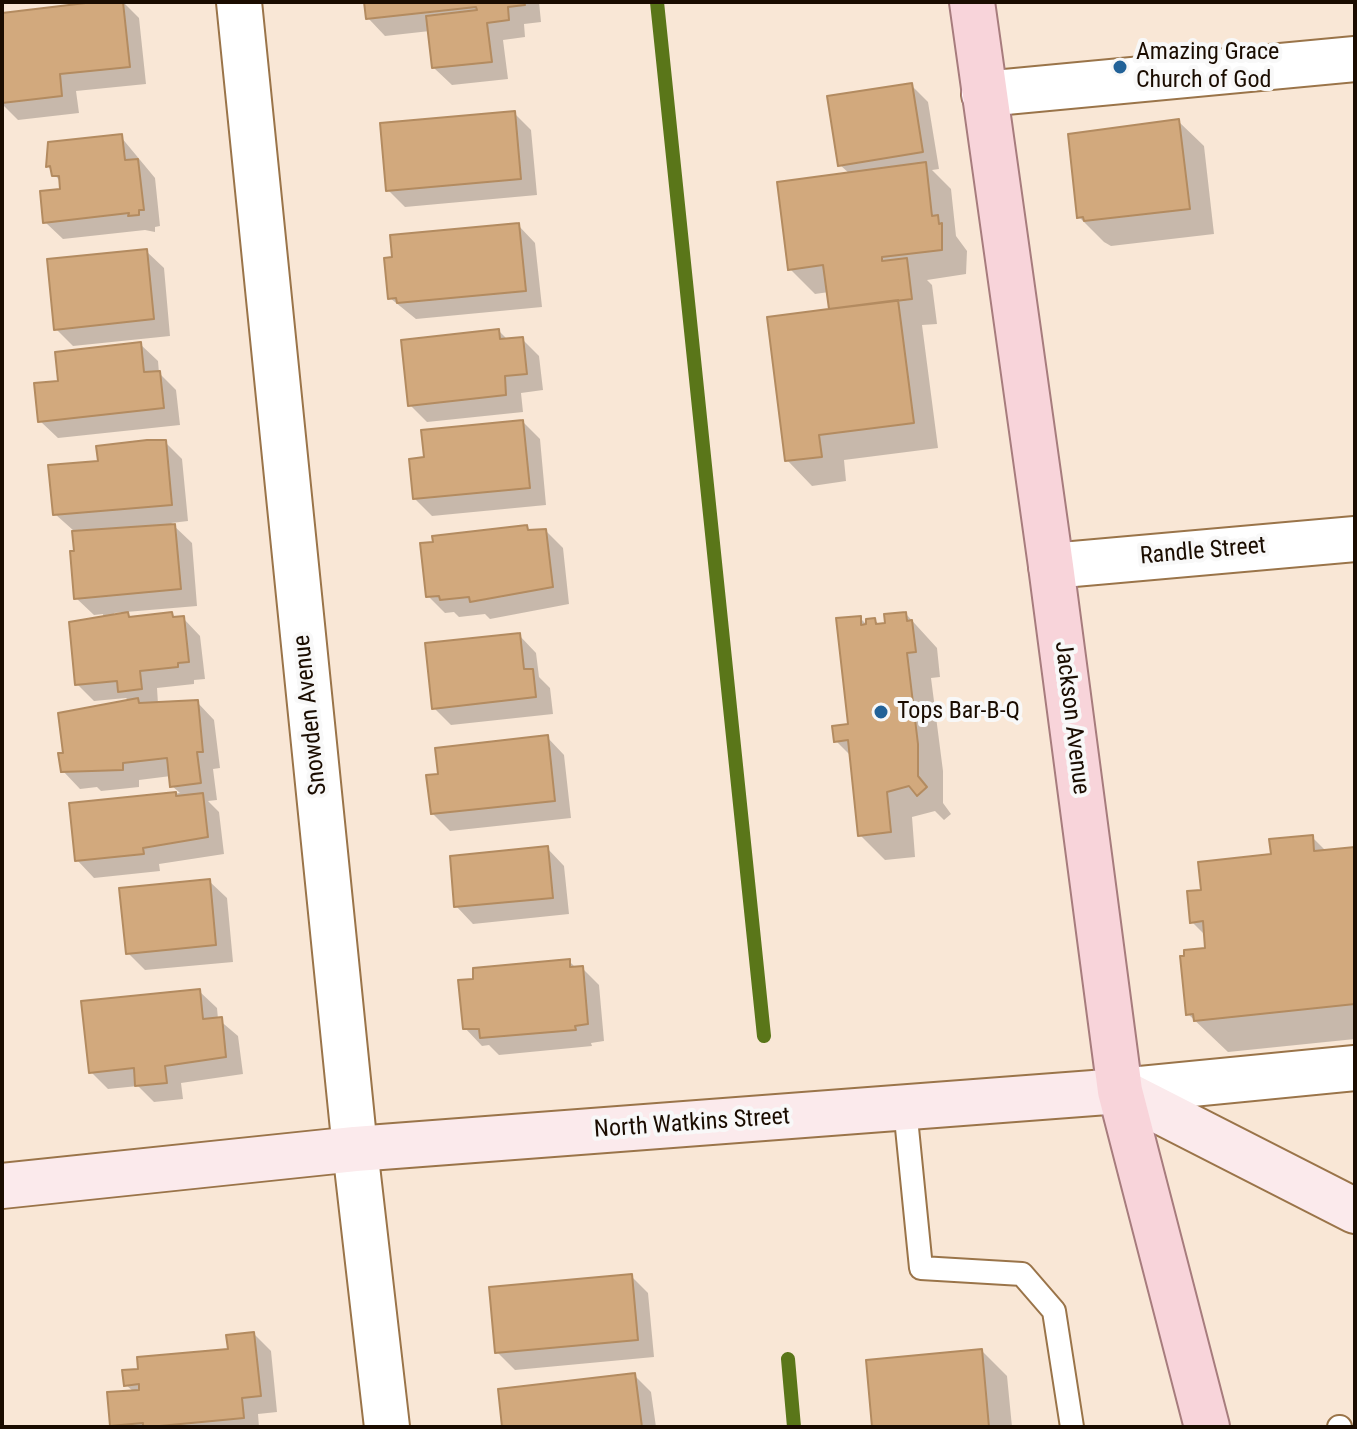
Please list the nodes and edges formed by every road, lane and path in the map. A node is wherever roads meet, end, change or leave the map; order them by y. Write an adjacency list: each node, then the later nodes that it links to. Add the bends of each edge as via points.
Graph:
1 (239, 2): 10 (street, Snowden Avenue)
2 (972, 2): 4 (main road, Jackson Avenue)
3 (1355, 59): 4 (street)
4 (984, 94): 6 (main road, Jackson Avenue)
5 (1355, 539): 6 (street, Randle Street)
6 (1051, 566): 8 (main road, Jackson Avenue)
7 (1355, 1068): 8 (street)
8 (1120, 1091): 9 (main road, North Watkins Street); 12 (main road); 15 (main road, Jackson Avenue)
9 (905, 1108): 10 (main road, North Watkins Street); 14 (lane, via 921,1268 1022,1274 1054,1311)
10 (355, 1149): 11 (main road, North Watkins Street); 13 (street, Snowden Avenue)
11 (2, 1186)
12 (1355, 1211)
13 (387, 1427)
14 (1072, 1427)
15 (1207, 1427)

